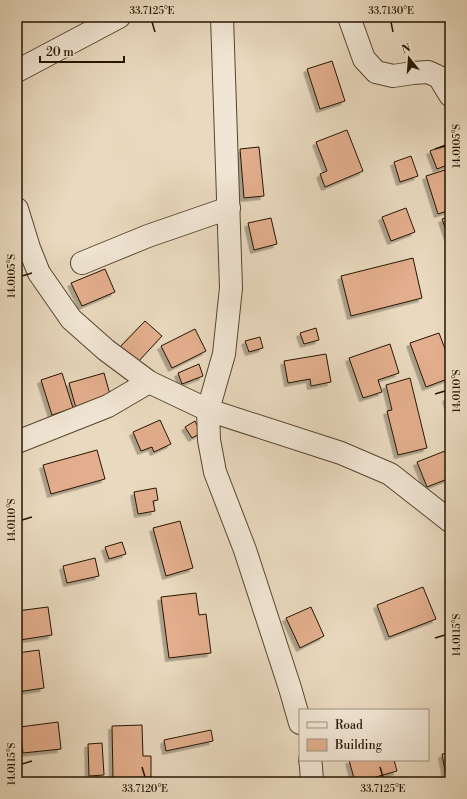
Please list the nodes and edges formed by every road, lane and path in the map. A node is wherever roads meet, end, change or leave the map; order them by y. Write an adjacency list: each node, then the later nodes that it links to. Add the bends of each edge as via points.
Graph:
1 (119, 17): 4 (street)
2 (222, 17): 6 (street)
3 (348, 17): 5 (street, via 364,59 376,72 393,76 428,72 439,77)
4 (17, 71)
5 (450, 95)
6 (228, 208): 8 (street); 10 (street, via 231,288 224,354)
7 (17, 209): 9 (street, via 39,273 71,319 106,350)
8 (82, 263)
9 (149, 382): 10 (street); 11 (street, via 108,406)
10 (208, 410): 12 (street, via 341,453 390,474); 13 (street, via 209,440 215,472 245,550)
11 (17, 442)
12 (450, 521)
13 (299, 720)
14 (310, 761): 15 (street)
15 (312, 782)

